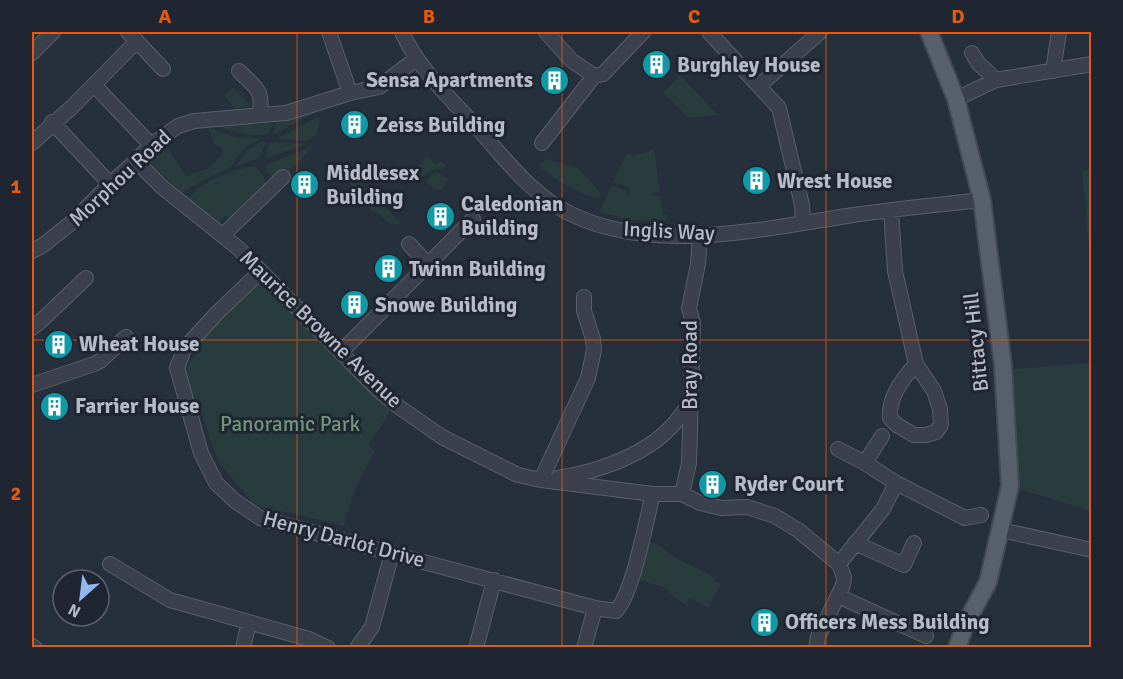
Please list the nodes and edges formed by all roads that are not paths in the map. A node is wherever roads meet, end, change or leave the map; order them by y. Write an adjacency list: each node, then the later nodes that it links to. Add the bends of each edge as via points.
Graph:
1 (53, 32): 11 (street)
2 (329, 32): 22 (street)
3 (402, 32): 13 (street, Inglis Way)
4 (546, 32): 18 (street, via 584,71)
5 (643, 32): 18 (street, via 603,74)
6 (709, 32): 21 (street)
7 (820, 32): 21 (street)
8 (929, 32): 23 (main road, Bittacy Hill)
9 (1059, 32): 17 (street)
10 (133, 36): 15 (street); 20 (street)
11 (32, 53)
12 (972, 53): 19 (street)
13 (416, 59): 22 (street, Morphou Road, via 379,87); 37 (street, Inglis Way, via 518,174 558,207 602,226 632,233)
14 (1092, 64): 17 (street)
15 (163, 69)
16 (239, 71): 24 (street, via 260,93)
17 (1053, 71): 19 (street)
18 (594, 76): 27 (street)
19 (996, 80): 23 (street)
20 (94, 85): 25 (street); 28 (street)
21 (759, 86): 35 (street, via 779,108)
22 (350, 93): 24 (street, Morphou Road, via 286,113)
23 (956, 99): 32 (main road, Bittacy Hill)
24 (260, 115): 28 (street, Morphou Road, via 194,121 178,126)
25 (52, 122): 26 (street); 31 (street)
26 (32, 143)
27 (542, 143)
28 (151, 145): 29 (street, Morphou Road)
29 (136, 161): 31 (street, Morphou Road); 36 (street, Maurice Browne Avenue, via 162,187)
30 (284, 177): 36 (street)
31 (110, 184): 39 (street, Morphou Road, via 71,223)
32 (982, 200): 33 (street, Inglis Way); 58 (main road, Bittacy Hill, via 1003,366 1010,475)
33 (891, 210): 35 (street, Inglis Way); 47 (street, via 895,271)
34 (473, 219): 40 (street)
35 (803, 223): 37 (street, Inglis Way)
36 (224, 235): 41 (street, Maurice Browne Avenue)
37 (700, 236): 49 (street, Bray Road, via 689,308 693,323)
38 (409, 244): 40 (street)
39 (32, 251)
40 (428, 264): 46 (street)
41 (261, 271): 46 (street, Maurice Browne Avenue); 62 (street, Henry Darlot Drive, via 184,349 177,368 201,453 216,483 260,518)
42 (86, 278): 44 (street)
43 (584, 297): 53 (street, via 594,350 588,378)
44 (32, 328)
45 (126, 337): 48 (street, via 100,361)
46 (341, 352): 53 (street, Maurice Browne Avenue, via 390,400 442,437 508,470)
47 (916, 364): 47 (street, via 940,409 941,425 936,432 926,435 905,431 890,418 891,401)
48 (32, 385)
49 (691, 402): 53 (street, via 654,442 603,468); 56 (street, Bray Road, via 689,463)
50 (882, 436): 52 (street)
51 (838, 449): 52 (street)
52 (865, 463): 54 (street)
53 (541, 480): 55 (street, Maurice Browne Avenue)
54 (897, 483): 57 (street, via 965,518); 59 (street, via 883,509)
55 (653, 494): 56 (street, Maurice Browne Avenue); 67 (street, Henry Darlot Drive, via 623,604 616,611)
56 (681, 494): 64 (street, via 721,508 747,507 775,516)
57 (981, 515)
58 (1001, 530): 61 (street); 76 (main road, Bittacy Hill, via 988,582)
59 (855, 543): 60 (street, via 904,565); 64 (street)
60 (914, 543)
61 (1092, 549)
62 (392, 553): 65 (street, Henry Darlot Drive); 73 (street, via 372,627)
63 (110, 564): 68 (street, via 170,600)
64 (839, 564): 66 (street, via 844,577)
65 (494, 580): 67 (street, Henry Darlot Drive); 74 (street)
66 (838, 596): 69 (street); 70 (street)
67 (595, 608): 75 (street)
68 (249, 622): 71 (street); 72 (street)
69 (926, 636)
70 (815, 646)
71 (243, 648)
72 (328, 648)
73 (357, 648)
74 (476, 648)
75 (584, 648)
76 (957, 648)

